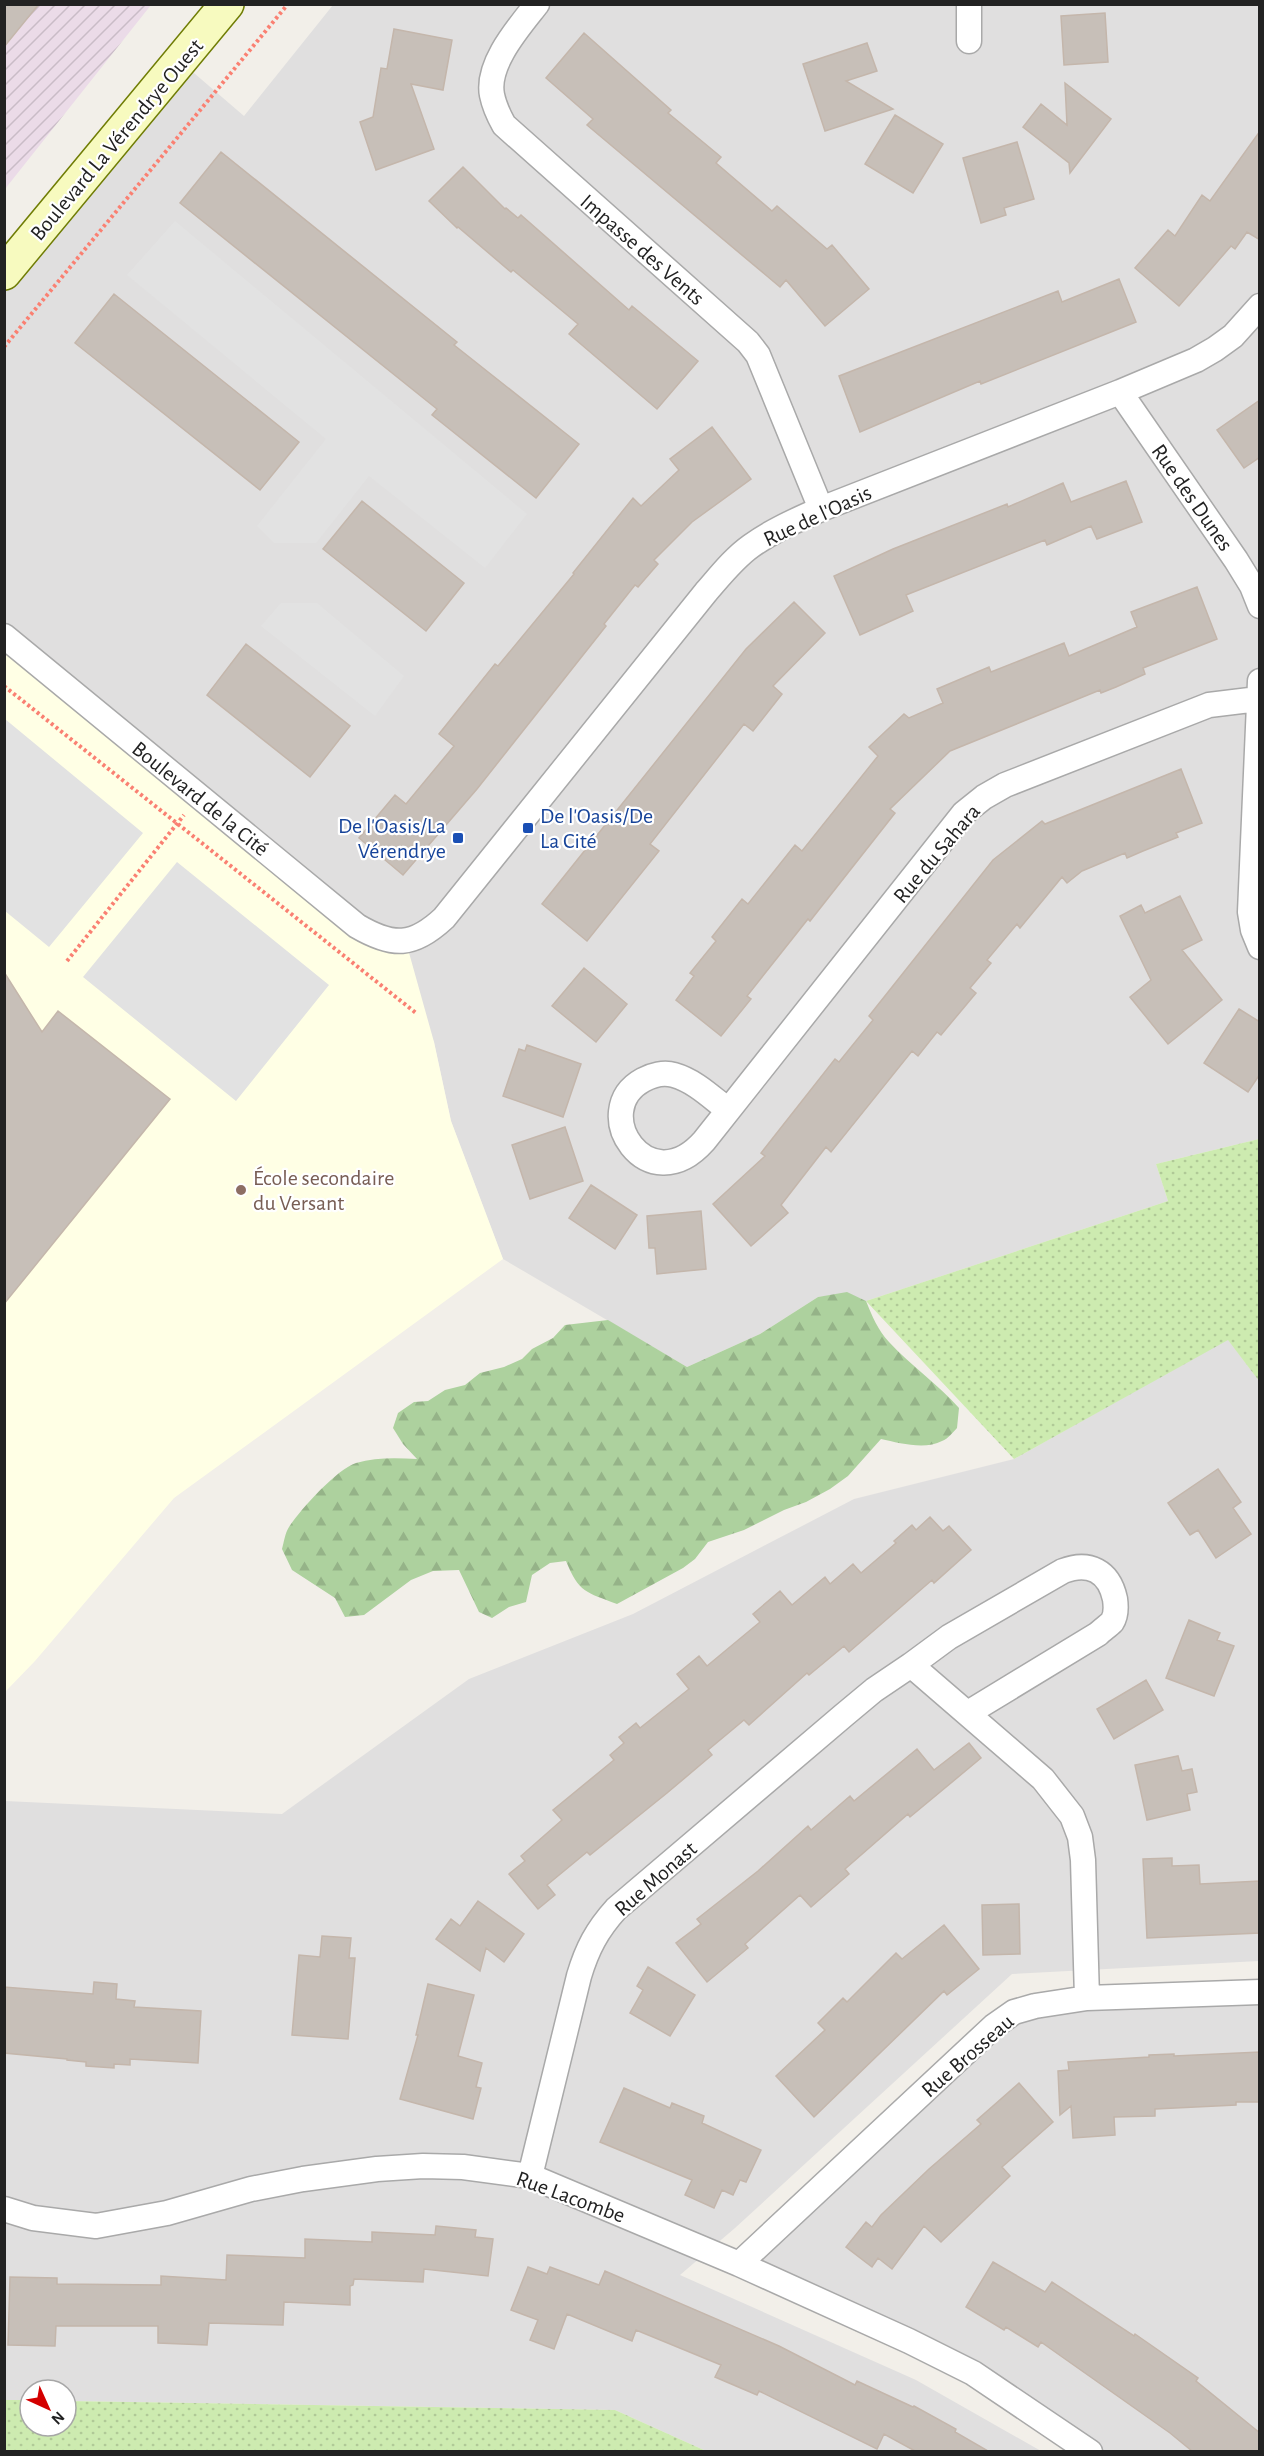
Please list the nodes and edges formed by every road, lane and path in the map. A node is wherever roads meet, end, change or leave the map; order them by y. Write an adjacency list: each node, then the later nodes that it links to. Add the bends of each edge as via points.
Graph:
1 (227, 4): 6 (main road, Boulevard La Vérendrye Ouest)
2 (288, 4): 8 (path)
3 (537, 4): 10 (street, Impasse des Vents, via 509,40 492,75 491,93 504,125 748,342 758,355)
4 (969, 4): 5 (street)
5 (969, 41)
6 (4, 273)
7 (1260, 306): 9 (street, Rue de l'Oasis, via 1233,336 1215,349)
8 (4, 347)
9 (1120, 392): 10 (street, Rue de l'Oasis); 11 (street, Rue des Dunes, via 1236,560)
10 (821, 509): 17 (street, Rue de l'Oasis, via 775,530 730,564 444,918 431,930)
11 (1260, 606)
12 (4, 636): 15 (street, Boulevard de la Cité)
13 (4, 686): 16 (path)
14 (1259, 690): 18 (street, via 1250,912); 21 (street, Rue du Sahara, via 1209,705 1005,785 984,797 964,813)
15 (199, 796): 16 (path); 17 (street, Boulevard de la Cité, via 357,926 387,941)
16 (177, 823): 19 (path); 20 (path)
17 (406, 942)
18 (1260, 947)
19 (67, 962)
20 (416, 1014)
21 (728, 1110)
22 (911, 1665): 23 (street); 23 (street, Rue Monast, via 949,1637 1063,1571 1089,1567 1104,1576 1113,1590 1113,1620 1098,1634); 26 (street, Rue Monast, via 844,1715 616,1909 600,1927 587,1949 579,1976)
23 (968, 1713): 25 (street, via 1043,1779 1072,1816 1083,1860)
24 (1260, 1992): 25 (street, Rue Brosseau)
25 (1087, 1998): 28 (street, Rue Brosseau, via 1014,2012 994,2026)
26 (530, 2176): 27 (street, Rue Lacombe, via 463,2167 377,2169 250,2189 167,2213 96,2226 50,2221); 28 (street, Rue Lacombe)
27 (4, 2209)
28 (739, 2264): 29 (street, Rue Lacombe, via 973,2373)
29 (1090, 2451)

